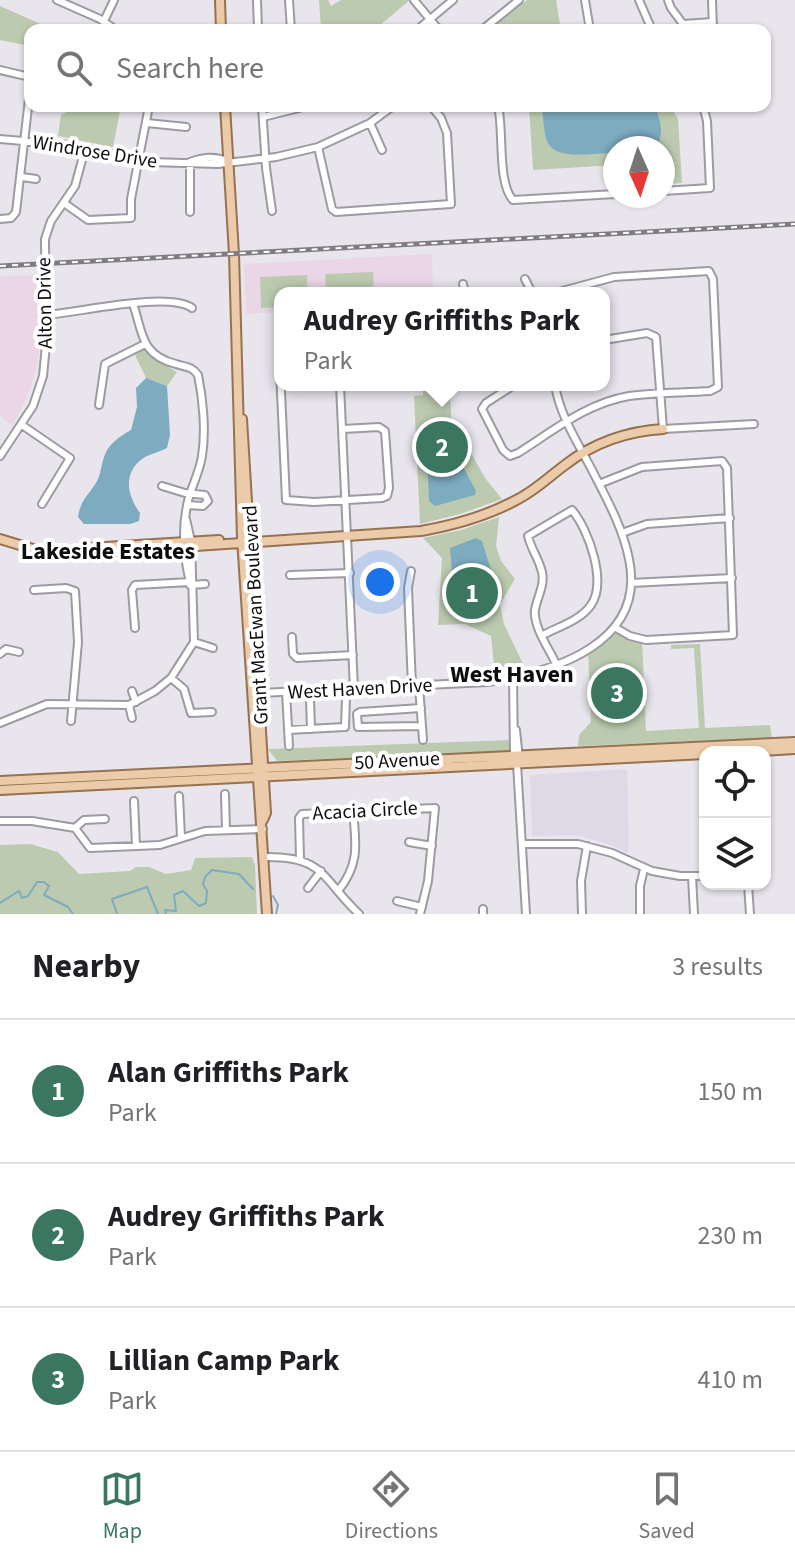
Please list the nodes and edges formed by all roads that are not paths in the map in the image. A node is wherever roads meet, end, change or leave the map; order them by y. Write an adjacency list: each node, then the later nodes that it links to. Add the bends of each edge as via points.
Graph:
1 (57, 0): 14 (street)
2 (114, 0): 14 (street)
3 (220, 0): 16 (main road)
4 (257, 0): 17 (street)
5 (289, 0): 18 (street)
6 (414, 0): 13 (street)
7 (453, 0): 13 (street)
8 (519, 0): 21 (street)
9 (585, 0): 22 (street)
10 (639, 0): 23 (street)
11 (668, 0): 24 (street)
12 (712, 0): 25 (street)
13 (430, 19): 19 (street); 20 (street)
14 (104, 21): 15 (street)
15 (108, 24)
16 (221, 24)
17 (258, 24)
18 (291, 24)
19 (424, 24)
20 (434, 24)
21 (488, 24)
22 (589, 24)
23 (649, 24)
24 (683, 24)
25 (713, 24)
26 (0, 70): 27 (street)
27 (24, 76)
28 (27, 112): 42 (street)
29 (148, 112): 38 (street)
30 (225, 112): 48 (main road, Grant MacEwan Boulevard)
31 (263, 112): 37 (street)
32 (281, 112): 37 (street)
33 (385, 112): 39 (street, Windrose Drive)
34 (436, 112): 43 (street, via 447,133 451,204 336,212)
35 (499, 112): 53 (street, via 505,182 513,200)
36 (705, 112): 52 (street, via 710,188)
37 (263, 117): 46 (street)
38 (147, 123): 40 (street); 47 (street)
39 (370, 123): 43 (street, Windrose Drive); 45 (street)
40 (186, 127)
41 (0, 139): 42 (street, Windrose Drive)
42 (24, 140): 44 (street, Windrose Drive); 50 (street)
43 (318, 147): 46 (street, Windrose Drive)
44 (85, 149): 47 (street, Windrose Drive); 54 (street, Alton Drive, via 75,186)
45 (382, 150)
46 (265, 158): 48 (street, Windrose Drive); 55 (street)
47 (139, 160): 49 (street, Windrose Drive); 54 (street, via 130,219 88,220)
48 (228, 161): 49 (street, Windrose Drive); 91 (main road, Grant MacEwan Boulevard)
49 (190, 162): 56 (street)
50 (22, 177): 51 (street); 57 (street, via 15,215)
51 (36, 179)
52 (675, 190)
53 (603, 195)
54 (64, 203): 65 (street, Alton Drive, via 44,243)
55 (272, 211)
56 (190, 212)
57 (0, 219)
58 (525, 279): 61 (street)
59 (463, 284): 60 (street)
60 (464, 287)
61 (529, 287)
62 (577, 287): 72 (street, via 614,277 709,271 719,385 710,391)
63 (133, 304): 64 (street, via 177,302); 65 (street); 67 (street)
64 (192, 308)
65 (45, 315): 76 (street, Alton Drive, via 43,376)
66 (610, 339): 72 (street, via 655,335)
67 (145, 344): 73 (street, via 105,364); 83 (street, via 164,360 198,375 203,446)
68 (280, 391): 84 (street, via 284,497 295,502)
69 (340, 391): 77 (street)
70 (504, 391): 74 (street, via 482,409 507,455)
71 (557, 391): 74 (street)
72 (661, 394): 74 (street, via 628,396); 78 (street)
73 (99, 405)
74 (568, 421): 80 (street)
75 (754, 424): 78 (street)
76 (22, 425): 79 (street, Alton Drive); 85 (street, via 70,458)
77 (343, 429): 84 (street); 84 (street, via 385,431 389,488 385,498)
78 (663, 429): 80 (main road, via 624,435)
79 (1, 451)
80 (584, 453): 81 (street); 90 (main road, via 522,497 480,516 421,531)
81 (599, 484): 87 (street, via 642,467 722,461); 88 (street)
82 (162, 486): 83 (street)
83 (190, 494): 86 (street); 86 (street, via 205,495 208,501)
84 (346, 500): 90 (street)
85 (42, 504)
86 (187, 505): 92 (street)
87 (730, 518): 88 (street, via 647,524); 96 (street)
88 (622, 533): 98 (street)
89 (0, 536): 92 (main road, via 58,548)
90 (349, 537): 91 (main road); 94 (street)
91 (247, 542): 92 (main road); 117 (main road, Grant MacEwan Boulevard); 130 (main road, Grant MacEwan Boulevard)
92 (187, 544): 97 (street)
93 (411, 571): 113 (street)
94 (350, 573): 95 (street); 109 (street)
95 (290, 575)
96 (732, 578): 98 (street); 102 (street, via 731,636 646,640)
97 (190, 583): 99 (street); 101 (street, via 135,585); 105 (street)
98 (631, 583): 102 (street)
99 (205, 584)
100 (34, 590): 121 (street, via 75,591)
101 (135, 628)
102 (616, 628): 110 (street, West Haven Drive, via 596,645)
103 (543, 635): 103 (street, via 535,616 542,574 528,536 572,510 595,559 596,596 584,613); 110 (street)
104 (292, 637): 109 (street, via 297,658)
105 (194, 642): 106 (street); 111 (street)
106 (213, 648)
107 (19, 652): 108 (street, via 6,649)
108 (0, 654)
109 (353, 655): 114 (street)
110 (556, 664): 112 (street, West Haven Drive)
111 (171, 678): 120 (street); 123 (street, via 184,689 191,713)
112 (513, 678): 113 (street, West Haven Drive); 136 (street)
113 (415, 686): 114 (street, West Haven Drive); 122 (street)
114 (354, 689): 116 (street, West Haven Drive)
115 (132, 691): 120 (street)
116 (286, 692): 117 (street, West Haven Drive); 129 (street)
117 (260, 693): 130 (main road, Grant MacEwan Boulevard)
118 (346, 697): 128 (street, via 345,727)
119 (310, 699): 128 (street)
120 (132, 704): 121 (street); 124 (street)
121 (73, 705): 125 (street); 126 (street, via 47,704)
122 (421, 708): 127 (street); 127 (street, via 357,714 358,727)
123 (212, 712)
124 (132, 718)
125 (71, 721)
126 (0, 723)
127 (422, 726): 131 (street)
128 (311, 729): 129 (street)
129 (288, 730): 133 (street)
130 (259, 740): 139 (main road, via 269,759); 140 (main road, via 247,761); 141 (main road, Grant MacEwan Boulevard)
131 (423, 740)
132 (795, 742): 136 (main road, 50 Avenue)
133 (289, 746)
134 (795, 749): 135 (main road)
135 (771, 750)
136 (517, 754): 138 (street); 139 (main road, 50 Avenue)
137 (699, 754): 138 (main road, 50 Avenue)
138 (517, 764): 141 (main road, 50 Avenue); 155 (street)
139 (284, 766): 141 (main road, 50 Avenue)
140 (225, 769): 141 (main road, 50 Avenue); 142 (main road, 50 Avenue)
141 (260, 772): 143 (main road, 50 Avenue); 150 (main road, Grant MacEwan Boulevard)
142 (0, 781)
143 (0, 790)
144 (225, 794): 152 (street)
145 (179, 796): 153 (street)
146 (134, 801): 156 (street)
147 (353, 811): 157 (street, Acacia Circle, via 435,808); 160 (street, Acacia Circle, via 302,814); 167 (street, via 355,859)
148 (105, 819): 151 (street, via 84,820)
149 (0, 821): 151 (street)
150 (263, 825): 152 (street); 159 (main road, Grant MacEwan Boulevard)
151 (75, 828): 156 (street, via 90,848)
152 (226, 830): 153 (street)
153 (181, 837): 156 (street)
154 (409, 842): 157 (street, Acacia Circle)
155 (523, 844): 158 (street); 172 (street)
156 (136, 846)
157 (432, 846): 169 (street, Acacia Circle)
158 (587, 846): 161 (street); 173 (street)
159 (264, 857): 160 (street); 170 (main road, Grant MacEwan Boulevard)
160 (300, 859): 162 (street)
161 (644, 869): 163 (street); 174 (street)
162 (321, 871): 165 (street); 167 (street)
163 (692, 876): 164 (street); 175 (street)
164 (699, 876)
165 (308, 888)
166 (748, 890): 176 (street)
167 (338, 891): 171 (street)
168 (397, 901): 169 (street, Acacia Circle)
169 (421, 911)
170 (267, 914)
171 (359, 914)
172 (526, 914)
173 (582, 914)
174 (640, 914)
175 (694, 914)
176 (750, 914)

